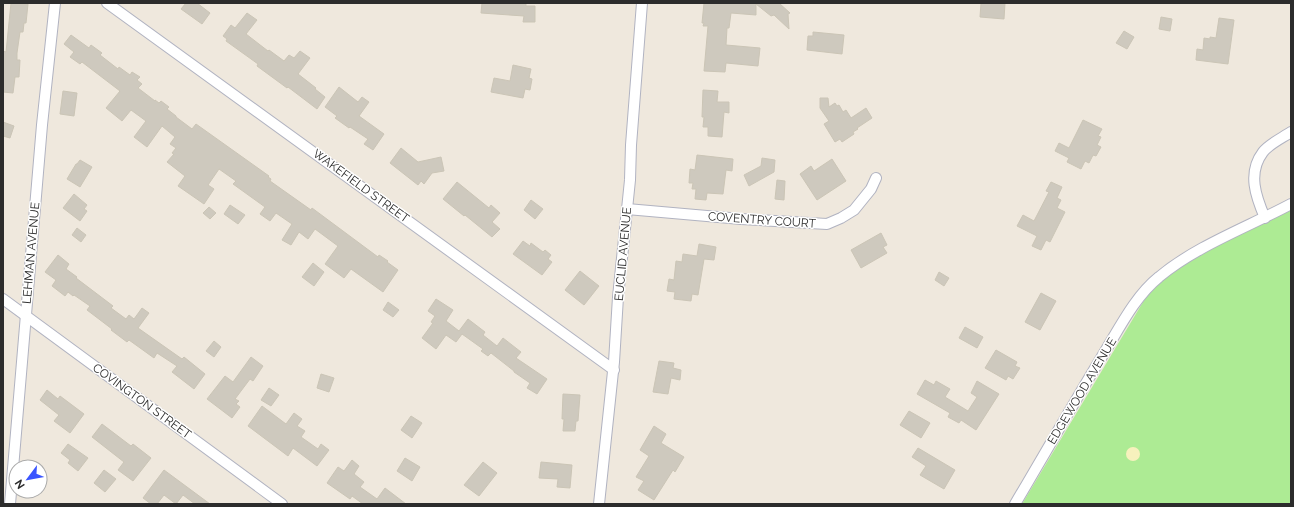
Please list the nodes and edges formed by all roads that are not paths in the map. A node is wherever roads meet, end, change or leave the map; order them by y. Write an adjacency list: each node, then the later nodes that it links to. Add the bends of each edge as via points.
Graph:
1 (55, 3): 10 (street, LEHMAN AVENUE)
2 (107, 3): 11 (street, WAKEFIELD STREET)
3 (642, 3): 7 (street, EUCLID AVENUE)
4 (1291, 132): 8 (street, via 1263,152 1255,167 1254,184)
5 (876, 178): 7 (street, COVENTRY COURT, via 871,189 854,210 827,224)
6 (1291, 204): 8 (street, EDGEWOOD AVENUE)
7 (627, 209): 11 (street, EUCLID AVENUE)
8 (1265, 218): 15 (street, EDGEWOOD AVENUE, via 1193,254 1175,265 1144,291)
9 (3, 299): 10 (street, COVINGTON STREET)
10 (25, 315): 12 (street, LEHMAN AVENUE); 13 (street, COVINGTON STREET)
11 (614, 370): 14 (street, EUCLID AVENUE)
12 (10, 504)
13 (282, 504)
14 (599, 504)
15 (1015, 504)

